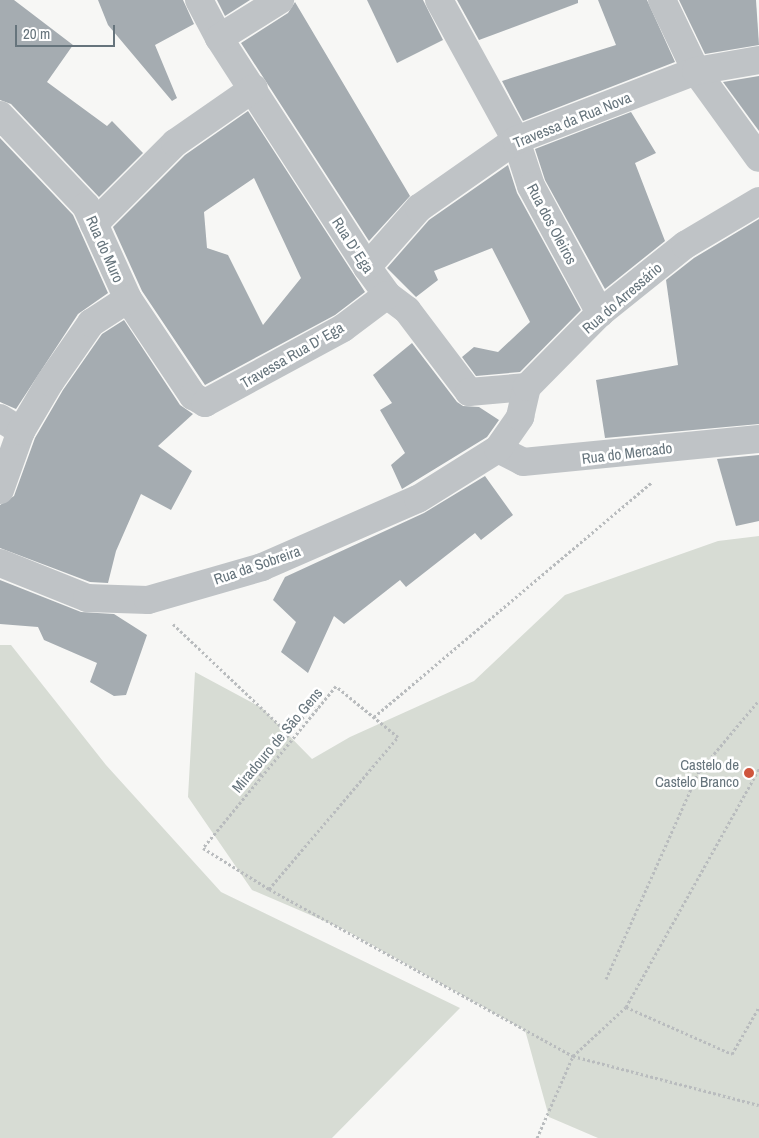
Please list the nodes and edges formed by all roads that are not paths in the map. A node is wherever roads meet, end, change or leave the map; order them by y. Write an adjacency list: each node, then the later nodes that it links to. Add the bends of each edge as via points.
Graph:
1 (199, 0): 5 (street, Rua D' Ega)
2 (280, 0): 5 (street)
3 (439, 0): 10 (street, Rua dos Oleiros)
4 (662, 0): 7 (street)
5 (219, 38): 8 (street, Rua D' Ega)
6 (759, 60): 7 (street, Travessa da Rua Nova)
7 (696, 71): 10 (street, Travessa da Rua Nova); 11 (street)
8 (254, 88): 13 (street, via 176,143); 14 (street, Rua D' Ega)
9 (0, 115): 13 (street, Rua do Muro, via 86,206)
10 (516, 140): 14 (street, Travessa da Rua Nova, via 419,208); 17 (street, Rua dos Oleiros, via 531,186)
11 (759, 158)
12 (759, 200): 17 (street, Rua do Arressário, via 685,244)
13 (94, 224): 16 (street, Rua do Muro)
14 (367, 267): 15 (street, Rua D' Ega)
15 (387, 295): 18 (street, Rua D' Ega, via 407,310 469,392); 19 (street, Travessa Rua D' Ega, via 342,328 241,385 205,403)
16 (128, 298): 19 (street, Rua do Muro); 20 (street, via 90,323)
17 (600, 313): 18 (street, Rua do Arressário)
18 (527, 387): 22 (street, via 520,416)
19 (193, 396)
20 (11, 424): 23 (street)
21 (759, 438): 22 (street, Rua do Mercado, via 523,462)
22 (498, 449): 24 (street, Rua da Sobreira, via 385,514 262,567 148,600 87,598)
23 (0, 490)
24 (0, 563)

